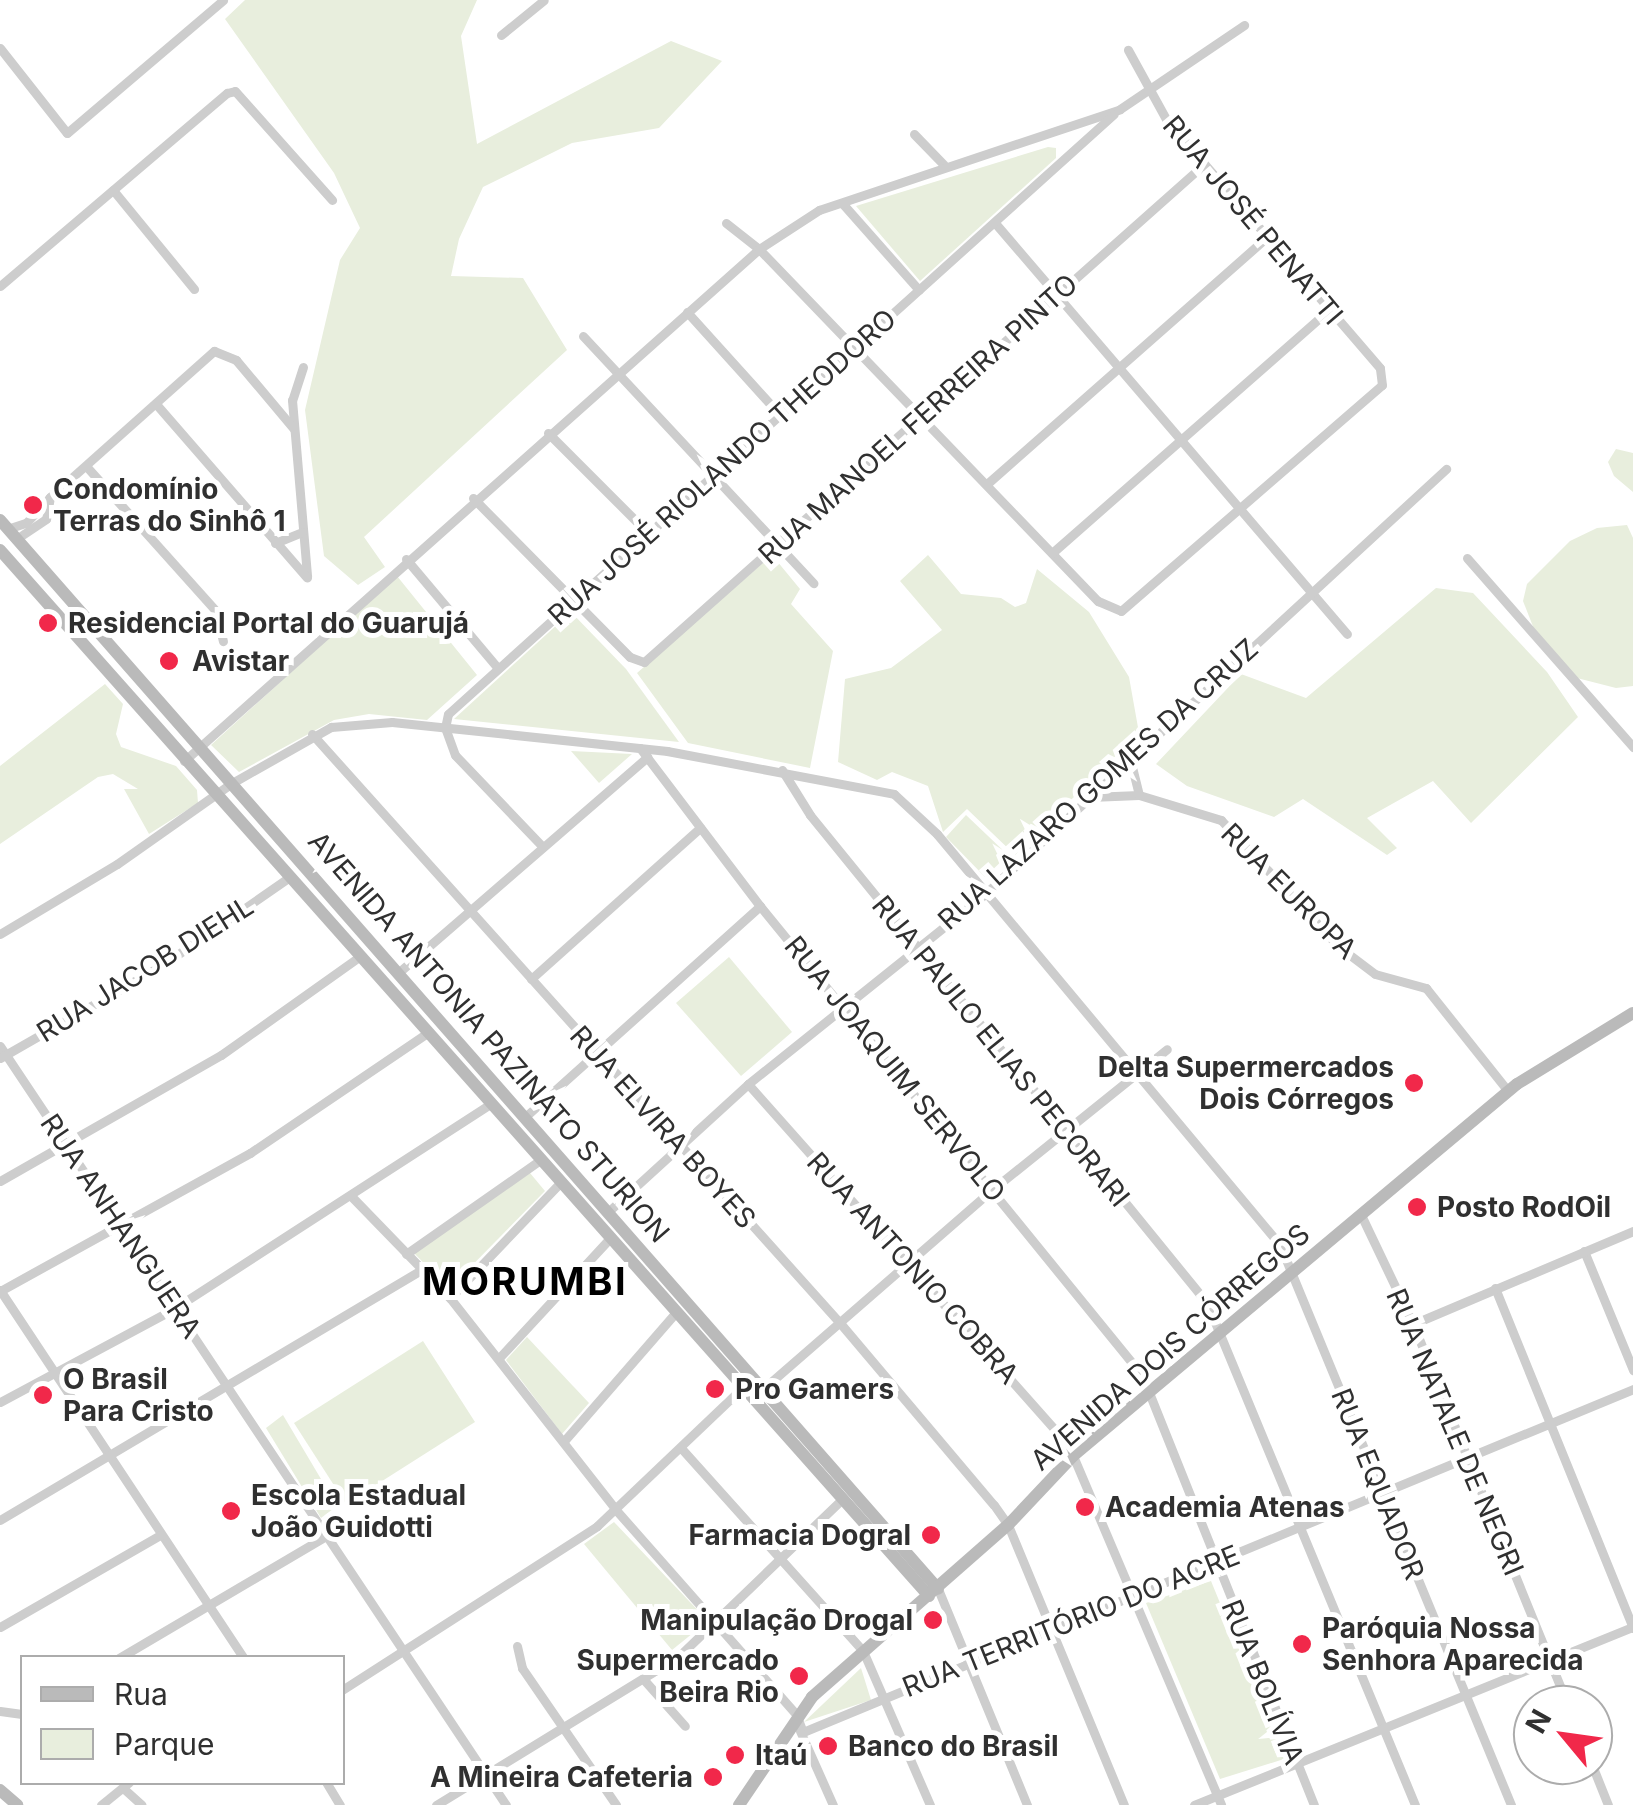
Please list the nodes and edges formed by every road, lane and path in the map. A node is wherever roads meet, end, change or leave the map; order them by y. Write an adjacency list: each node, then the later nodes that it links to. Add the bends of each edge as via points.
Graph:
1 (222, 0): 5 (street, via 68,133)
2 (544, 0): 4 (street)
3 (1244, 25): 7 (street)
4 (501, 35)
5 (0, 48)
6 (1128, 50): 7 (street, RUA JOSÉ PENATTI)
7 (1146, 89): 8 (street); 13 (street, RUA JOSÉ PENATTI)
8 (1120, 109): 9 (street); 11 (street, RUA JOSÉ RIOLANDO THEODORO)
9 (1065, 127): 11 (street, via 1074,143); 12 (street)
10 (914, 134): 12 (street)
11 (1070, 156): 18 (street, RUA JOSÉ RIOLANDO THEODORO)
12 (944, 165): 16 (street)
13 (1203, 165): 19 (street, RUA JOSÉ PENATTI); 24 (street, RUA MANOEL FERREIRA PINTO)
14 (113, 190): 15 (street, via 235,92); 21 (street); 22 (street)
15 (332, 200)
16 (842, 203): 20 (street); 23 (street)
17 (726, 223): 20 (street)
18 (995, 223): 23 (street, RUA JOSÉ RIOLANDO THEODORO); 24 (street)
19 (1264, 238): 25 (street, RUA JOSÉ PENATTI); 30 (street)
20 (759, 248): 26 (street); 28 (street)
21 (0, 286)
22 (194, 289)
23 (919, 290): 28 (street, RUA JOSÉ RIOLANDO THEODORO)
24 (1057, 293): 30 (street); 34 (street, RUA MANOEL FERREIRA PINTO)
25 (1329, 310): 37 (street); 43 (street, RUA JOSÉ PENATTI, via 1380,368 1382,385)
26 (687, 312): 31 (street); 33 (street)
27 (583, 336): 31 (street)
28 (855, 349): 33 (street, RUA JOSÉ RIOLANDO THEODORO); 34 (street)
29 (303, 367): 35 (street, via 292,400)
30 (1120, 368): 37 (street); 41 (street)
31 (618, 373): 36 (street); 40 (street)
32 (156, 404): 35 (street, via 214,351 236,360); 38 (street); 47 (street)
33 (780, 415): 40 (street, RUA JOSÉ RIOLANDO THEODORO)
34 (924, 417): 41 (street); 48 (street, RUA MANOEL FERREIRA PINTO)
35 (294, 429): 45 (street)
36 (548, 433): 42 (street); 46 (street)
37 (1182, 438): 43 (street); 50 (street)
38 (86, 466): 44 (street, via 50,498 46,518); 57 (street, via 216,612)
39 (1446, 469): 54 (street, RUA LAZARO GOMES DA CRUZ)
40 (714, 474): 46 (street, RUA JOSÉ RIOLANDO THEODORO); 48 (street)
41 (988, 483): 50 (street)
42 (473, 498): 52 (street); 55 (street)
43 (1241, 508): 50 (street, via 1122,610 1098,601); 54 (street)
44 (8, 529): 49 (main road); 61 (main road, AVENIDA ANTONIA PAZINATO STURION)
45 (302, 532): 47 (street); 47 (street, via 307,578)
46 (647, 532): 55 (street, RUA JOSÉ RIOLANDO THEODORO)
47 (275, 542)
48 (779, 543): 53 (street); 55 (street, RUA MANOEL FERREIRA PINTO, via 644,662 630,657)
49 (0, 548): 65 (main road, AVENIDA ANTONIA PAZINATO STURION)
50 (1052, 553)
51 (1467, 558): 62 (street)
52 (406, 559): 58 (street); 61 (street)
53 (813, 582)
54 (1312, 592): 56 (street); 64 (street, RUA LAZARO GOMES DA CRUZ)
55 (575, 599): 58 (street, RUA JOSÉ RIOLANDO THEODORO)
56 (1347, 634)
57 (223, 641)
58 (497, 667): 59 (street, RUA JOSÉ RIOLANDO THEODORO, via 448,714)
59 (445, 728): 60 (street, RUA EQUADOR, via 392,722); 63 (street, RUA EQUADOR); 72 (street, via 455,755)
60 (312, 734): 67 (street); 76 (street, RUA ELVIRA BOYES)
61 (199, 746): 65 (street); 67 (main road, AVENIDA ANTONIA PAZINATO STURION)
62 (1633, 747)
63 (644, 753): 66 (street, RUA EQUADOR); 71 (street, RUA JOAQUIM SERVOLO); 72 (street)
64 (1130, 760): 69 (street); 70 (street, RUA LAZARO GOMES DA CRUZ)
65 (184, 761): 68 (main road, AVENIDA ANTONIA PAZINATO STURION)
66 (782, 770): 74 (street, RUA EQUADOR, via 894,794); 78 (street, RUA PAULO ELIAS PECORARI)
67 (232, 783): 68 (street); 80 (main road, AVENIDA ANTONIA PAZINATO STURION)
68 (216, 794): 73 (main road, AVENIDA ANTONIA PAZINATO STURION); 77 (street)
69 (1139, 796): 70 (street, RUA EUROPA); 90 (street, RUA EUROPA, via 1221,820 1338,946 1375,974 1426,988)
70 (1090, 797): 74 (street, RUA LAZARO GOMES DA CRUZ)
71 (700, 828): 75 (street, RUA JOAQUIM SERVOLO); 81 (street)
72 (541, 845): 76 (street)
73 (288, 878): 79 (main road, AVENIDA ANTONIA PAZINATO STURION); 86 (street, RUA JACOB DIEHL, via 164,964)
74 (986, 892): 78 (street, RUA LAZARO GOMES DA CRUZ); 88 (street, RUA EQUADOR)
75 (760, 906): 82 (street, RUA JOAQUIM SERVOLO); 87 (street)
76 (471, 911): 80 (street); 81 (street, RUA ELVIRA BOYES)
77 (0, 934)
78 (914, 946): 82 (street, RUA LAZARO GOMES DA CRUZ); 93 (street, RUA PAULO ELIAS PECORARI)
79 (359, 957): 84 (main road, AVENIDA ANTONIA PAZINATO STURION); 94 (street, via 222,1055)
80 (398, 973): 92 (main road, AVENIDA ANTONIA PAZINATO STURION)
81 (531, 979): 87 (street, RUA ELVIRA BOYES)
82 (845, 1003): 89 (street, RUA LAZARO GOMES DA CRUZ); 100 (street, RUA JOAQUIM SERVOLO)
83 (1633, 1013): 90 (main road, AVENIDA DOIS CÓRREGOS)
84 (427, 1034): 91 (main road, AVENIDA ANTONIA PAZINATO STURION); 104 (street, via 250,1153)
85 (1166, 1050): 88 (street)
86 (2, 1053): 94 (street, RUA ANHANGUERA)
87 (593, 1053): 92 (street); 95 (street, RUA ELVIRA BOYES)
88 (1136, 1074): 93 (street); 111 (street, RUA EQUADOR, via 1280,1246)
89 (748, 1084): 95 (street, RUA LAZARO GOMES DA CRUZ); 109 (street, RUA ANTONIO COBRA)
90 (1508, 1091): 103 (main road, AVENIDA DOIS CÓRREGOS)
91 (490, 1104): 92 (main road, via 505,1100); 96 (main road, AVENIDA ANTONIA PAZINATO STURION); 101 (street)
92 (525, 1117): 97 (main road, AVENIDA ANTONIA PAZINATO STURION)
93 (1066, 1132): 100 (street); 119 (street, RUA PAULO ELIAS PECORARI)
94 (65, 1143): 98 (street); 104 (street, RUA ANHANGUERA)
95 (682, 1146): 102 (street, RUA LAZARO GOMES DA CRUZ); 117 (street, RUA ELVIRA BOYES)
96 (540, 1160): 99 (main road, AVENIDA ANTONIA PAZINATO STURION); 108 (street)
97 (569, 1166): 99 (street); 102 (main road, AVENIDA ANTONIA PAZINATO STURION)
98 (0, 1182)
99 (561, 1183): 106 (main road, AVENIDA ANTONIA PAZINATO STURION); 114 (street)
100 (993, 1189): 109 (street); 128 (street, RUA JOAQUIM SERVOLO)
101 (352, 1197): 108 (street); 115 (street)
102 (609, 1212): 121 (main road, AVENIDA ANTONIA PAZINATO STURION)
103 (1362, 1217): 111 (main road, AVENIDA DOIS CÓRREGOS); 118 (street, RUA NATALE DE NEGRI)
104 (121, 1228): 113 (street); 115 (street, RUA ANHANGUERA)
105 (1633, 1230): 107 (street)
106 (610, 1238): 116 (main road, AVENIDA ANTONIA PAZINATO STURION); 120 (street)
107 (1584, 1251): 112 (street); 122 (street)
108 (406, 1254): 110 (street)
109 (911, 1262): 117 (street); 134 (street, RUA ANTONIO COBRA)
110 (422, 1270): 114 (street); 124 (street)
111 (1293, 1272): 119 (main road, AVENIDA DOIS CÓRREGOS); 136 (street, RUA EQUADOR)
112 (1494, 1288): 118 (street); 130 (street)
113 (0, 1291): 123 (street)
114 (450, 1298): 120 (street)
115 (174, 1308): 123 (street); 124 (street, RUA ANHANGUERA)
116 (676, 1312): 125 (main road, AVENIDA ANTONIA PAZINATO STURION); 131 (street)
117 (840, 1323): 126 (street); 140 (street, RUA ELVIRA BOYES)
118 (1413, 1324): 133 (street, RUA NATALE DE NEGRI)
119 (1223, 1330): 128 (main road, AVENIDA DOIS CÓRREGOS); 141 (street, RUA PAULO ELIAS PECORARI)
120 (499, 1358): 131 (street)
121 (745, 1366): 125 (main road); 126 (main road, AVENIDA ANTONIA PAZINATO STURION)
122 (1633, 1370)
123 (53, 1372): 129 (street); 135 (street)
124 (230, 1386): 135 (street); 143 (street, RUA ANHANGUERA)
125 (743, 1387): 126 (main road); 132 (street); 137 (main road, AVENIDA ANTONIA PAZINATO STURION)
126 (764, 1388): 146 (main road, AVENIDA ANTONIA PAZINATO STURION)
127 (1633, 1389): 130 (street, RUA TERRITÓRIO DO ACRE)
128 (1150, 1390): 134 (main road, AVENIDA DOIS CÓRREGOS); 145 (street, RUA BOLÍVIA)
129 (0, 1402)
130 (1548, 1426): 133 (street, RUA TERRITÓRIO DO ACRE); 152 (street)
131 (564, 1442): 138 (street)
132 (680, 1448): 138 (street); 144 (street)
133 (1467, 1454): 136 (street, RUA TERRITÓRIO DO ACRE); 159 (street, RUA NATALE DE NEGRI)
134 (1073, 1456): 140 (main road, AVENIDA DOIS CÓRREGOS); 147 (street, RUA ANTONIO COBRA)
135 (109, 1457): 139 (street); 142 (street)
136 (1381, 1494): 141 (street, RUA TERRITÓRIO DO ACRE); 163 (street, RUA EQUADOR)
137 (843, 1498): 144 (street); 146 (main road, AVENIDA ANTONIA PAZINATO STURION)
138 (616, 1510): 149 (street); 155 (street)
139 (0, 1520)
140 (1008, 1525): 146 (main road, AVENIDA DOIS CÓRREGOS); 151 (street, RUA ELVIRA BOYES)
141 (1298, 1528): 145 (street, RUA TERRITÓRIO DO ACRE); 171 (street, RUA PAULO ELIAS PECORARI)
142 (160, 1535): 148 (street); 150 (street)
143 (326, 1536): 148 (street); 155 (street, RUA ANHANGUERA)
144 (781, 1559): 149 (street); 154 (street)
145 (1216, 1562): 147 (street, RUA TERRITÓRIO DO ACRE); 173 (street, RUA BOLÍVIA)
146 (933, 1592): 154 (main road, AVENIDA DOIS CÓRREGOS); 158 (street)
147 (1134, 1594): 151 (street, RUA TERRITÓRIO DO ACRE); 178 (street, RUA ANTONIO COBRA)
148 (208, 1606): 156 (street); 157 (street)
149 (719, 1622): 160 (street); 166 (street)
150 (0, 1627)
151 (1051, 1627): 158 (street, RUA TERRITÓRIO DO ACRE); 190 (street, RUA ELVIRA BOYES)
152 (1633, 1628): 159 (street)
153 (518, 1646): 170 (street, via 522,1668)
154 (863, 1651): 164 (street); 166 (main road, AVENIDA DOIS CÓRREGOS)
155 (404, 1652): 162 (street); 174 (street, RUA ANHANGUERA)
156 (124, 1655)
157 (242, 1655)
158 (969, 1660): 164 (street, RUA TERRITÓRIO DO ACRE); 189 (street)
159 (1550, 1661): 161 (street, RUA NATALE DE NEGRI); 163 (street)
160 (645, 1682): 168 (street); 170 (street)
161 (1560, 1685)
162 (345, 1688)
163 (1464, 1693): 171 (street); 194 (street, RUA EQUADOR)
164 (887, 1697): 172 (street, RUA TERRITÓRIO DO ACRE); 188 (street)
165 (0, 1711): 167 (street)
166 (796, 1714): 169 (main road, AVENIDA DOIS CÓRREGOS); 172 (street)
167 (20, 1716)
168 (684, 1726)
169 (788, 1728): 172 (street); 186 (main road, AVENIDA DOIS CÓRREGOS)
170 (566, 1729): 174 (street); 185 (street)
171 (1382, 1729): 173 (street); 193 (street, RUA PAULO ELIAS PECORARI)
172 (803, 1732): 187 (street)
173 (1295, 1762): 178 (street); 192 (street, RUA BOLÍVIA)
174 (486, 1773): 183 (street); 184 (street, RUA ANHANGUERA)
175 (126, 1785): 181 (street); 182 (street)
176 (0, 1790): 180 (main road)
177 (0, 1800): 179 (main road)
178 (1219, 1800): 191 (street)
179 (6, 1805)
180 (18, 1805)
181 (101, 1805)
182 (142, 1805)
183 (436, 1805)
184 (506, 1805)
185 (616, 1805)
186 (739, 1805)
187 (833, 1805)
188 (930, 1805)
189 (1027, 1805)
190 (1124, 1805)
191 (1194, 1805)
192 (1314, 1805)
193 (1415, 1805)
194 (1511, 1805)

